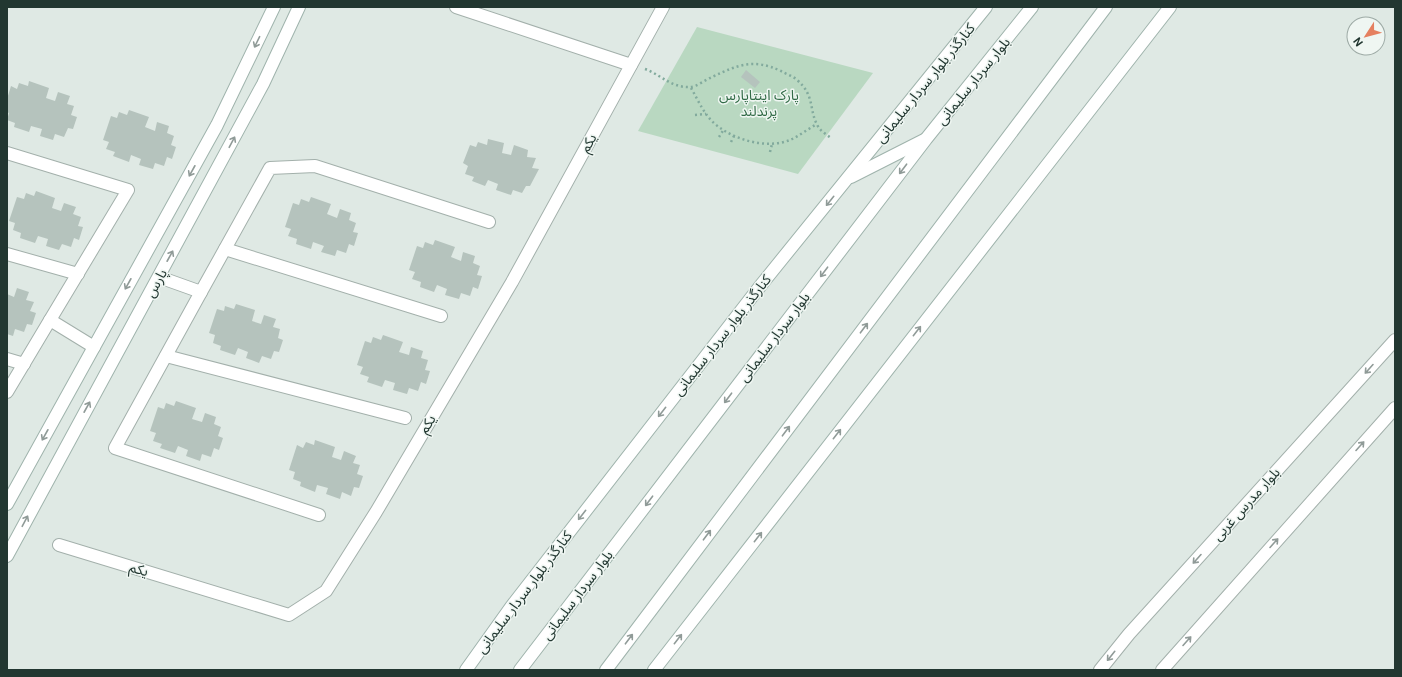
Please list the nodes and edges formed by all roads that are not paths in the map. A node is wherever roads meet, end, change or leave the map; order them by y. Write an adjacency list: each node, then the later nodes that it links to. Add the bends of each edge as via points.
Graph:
1 (274, 7): 24 (street, پارس, one-way to 24, via 217,125)
2 (299, 7): 19 (street, پارس, one-way to 2, via 264,84)
3 (456, 7): 11 (street)
4 (664, 7): 11 (street, یکم)
5 (986, 7): 14 (street, کنارگذر بلوار سردار سلیمانی)
6 (1032, 7): 12 (street, بلوار سردار سلیمانی)
7 (1106, 7): 37 (street, one-way to 7)
8 (1158, 7): 10 (street)
9 (1170, 7): 10 (street)
10 (1155, 26): 38 (street, one-way to 10)
11 (631, 65): 33 (street, یکم, via 512,282 376,512 326,591 289,615)
12 (926, 139): 14 (street); 36 (street, بلوار سردار سلیمانی, one-way to 36)
13 (7, 153): 18 (street, via 128,190)
14 (847, 179): 35 (street, کنارگذر بلوار سردار سلیمانی, one-way to 35, via 761,285 536,575)
15 (489, 222): 16 (street, via 315,166 270,168)
16 (225, 249): 20 (street); 21 (street)
17 (7, 254): 18 (street)
18 (78, 274): 22 (street)
19 (159, 277): 20 (street); 34 (street, پارس, one-way to 19)
20 (201, 292): 25 (street)
21 (441, 316)
22 (50, 320): 24 (street); 27 (street)
23 (1395, 340): 39 (street, بلوار مدرس غربی, one-way to 39, via 1129,634)
24 (94, 347): 31 (street, پارس, one-way to 31)
25 (166, 356): 30 (street); 32 (street, via 115,448)
26 (7, 359): 27 (street)
27 (24, 364): 28 (street)
28 (7, 392)
29 (1395, 408): 40 (street, one-way to 29)
30 (405, 418)
31 (7, 504)
32 (319, 515)
33 (59, 545)
34 (7, 556)
35 (466, 670)
36 (520, 670)
37 (606, 670)
38 (654, 670)
39 (1100, 670)
40 (1162, 670)

